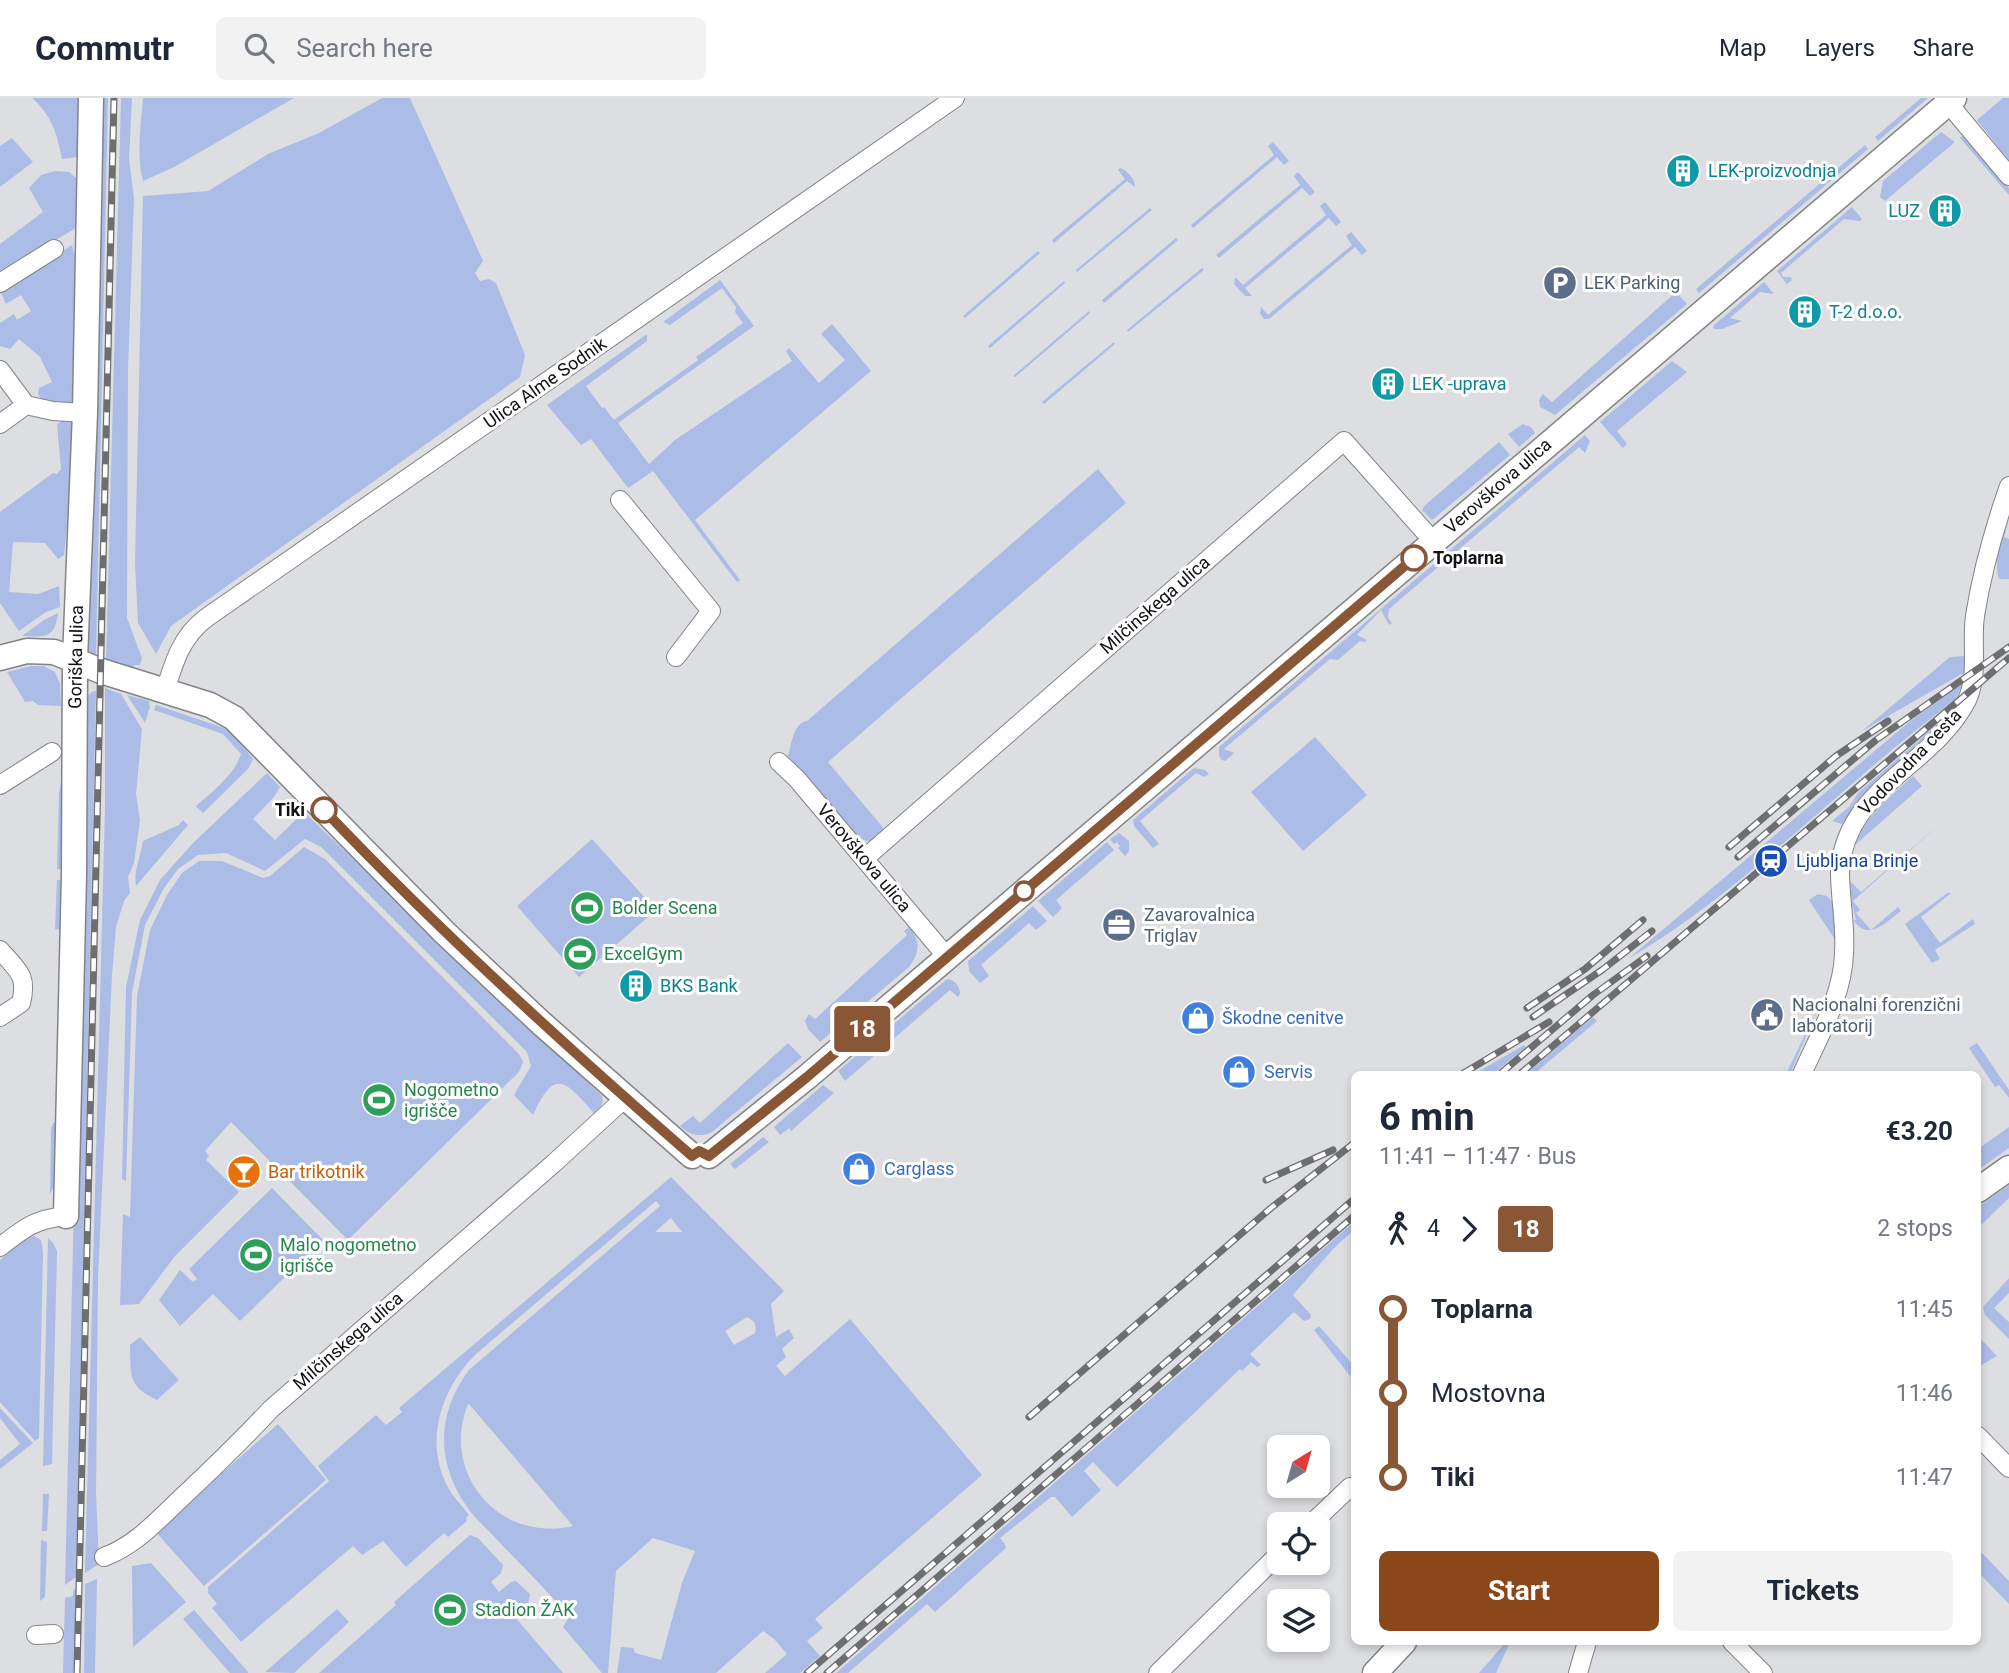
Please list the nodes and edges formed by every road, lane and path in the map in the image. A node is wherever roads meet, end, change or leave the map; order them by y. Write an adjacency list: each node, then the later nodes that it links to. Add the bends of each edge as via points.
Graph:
1 (91, 98): 9 (street, Goriška ulica)
2 (955, 98): 17 (street, Ulica Alme Sodnik, via 206,618 181,646)
3 (1951, 100): 4 (street); 13 (street, Verovškova ulica)
4 (2009, 176)
5 (54, 249): 6 (street)
6 (0, 283)
7 (0, 370): 8 (street)
8 (26, 405): 9 (street); 10 (street)
9 (85, 413): 16 (street, Goriška ulica)
10 (0, 424)
11 (2009, 486): 25 (street, Vodovodna cesta, via 1983,571 1968,698 1936,739 1868,802 1848,832 1840,859 1842,977)
12 (620, 500): 14 (street, via 711,611)
13 (1433, 541): 21 (street, Milčinskega ulica, via 1345,441); 23 (street, Verovškova ulica)
14 (676, 657)
15 (0, 658): 16 (street, via 52,651)
16 (75, 659): 17 (street); 29 (street, Goriška ulica)
17 (165, 691): 26 (street, via 210,705 245,728 400,890)
18 (52, 752): 20 (street)
19 (779, 762): 21 (street, Verovškova ulica)
20 (0, 785)
21 (865, 858): 23 (street, Verovškova ulica)
22 (0, 950): 24 (street, via 25,986 21,1003)
23 (947, 957): 26 (street, Verovškova ulica, via 807,1077 700,1156)
24 (0, 1017)
25 (1803, 1071)
26 (625, 1098): 35 (street, Milčinskega ulica, via 271,1409 139,1537)
27 (2009, 1168): 28 (street)
28 (1981, 1188)
29 (66, 1216): 30 (street, via 39,1220)
30 (0, 1247)
31 (1981, 1439): 32 (street)
32 (2009, 1468)
33 (1351, 1488): 34 (street)
34 (1324, 1512)
35 (104, 1557)
36 (1267, 1567): 40 (street)
37 (1401, 1645): 41 (street)
38 (1586, 1645): 42 (street)
39 (1735, 1645): 43 (street)
40 (1158, 1673)
41 (1374, 1673)
42 (1578, 1673)
43 (1763, 1673)

